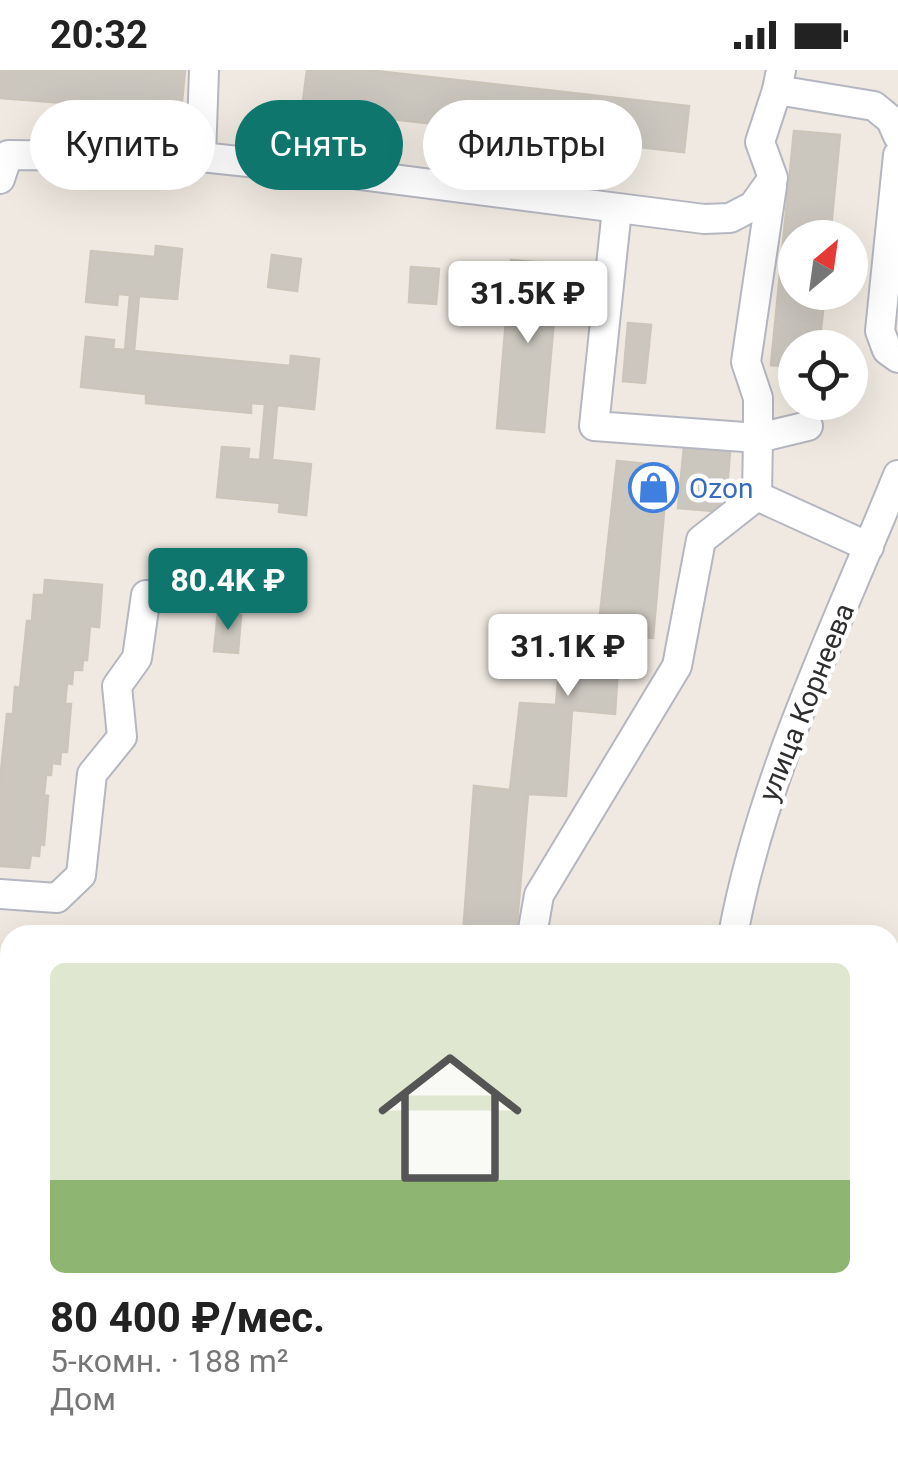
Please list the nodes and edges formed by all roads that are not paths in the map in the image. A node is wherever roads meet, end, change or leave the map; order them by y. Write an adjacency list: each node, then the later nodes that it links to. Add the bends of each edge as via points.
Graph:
1 (204, 70): 3 (street)
2 (779, 80): 4 (street, via 874,106); 8 (street, via 760,142)
3 (203, 100)
4 (898, 136)
5 (30, 155): 9 (street, via 8,155)
6 (898, 155): 11 (street, via 880,331)
7 (215, 158): 10 (street)
8 (774, 178): 10 (street, via 753,206 730,218); 13 (street, via 746,362 758,398)
9 (0, 179)
10 (618, 209): 13 (street, via 594,426)
11 (898, 358)
12 (808, 426): 13 (street)
13 (758, 438): 15 (street)
14 (898, 475): 16 (street, улица Корнеева)
15 (756, 496): 16 (street); 19 (street, via 701,540 677,666 539,895)
16 (869, 547): 20 (street, улица Корнеева, via 773,781)
17 (232, 596): 18 (street, via 146,595 138,658 117,686 122,737 92,774 81,875 57,898)
18 (0, 894)
19 (534, 925)
20 (736, 925)

